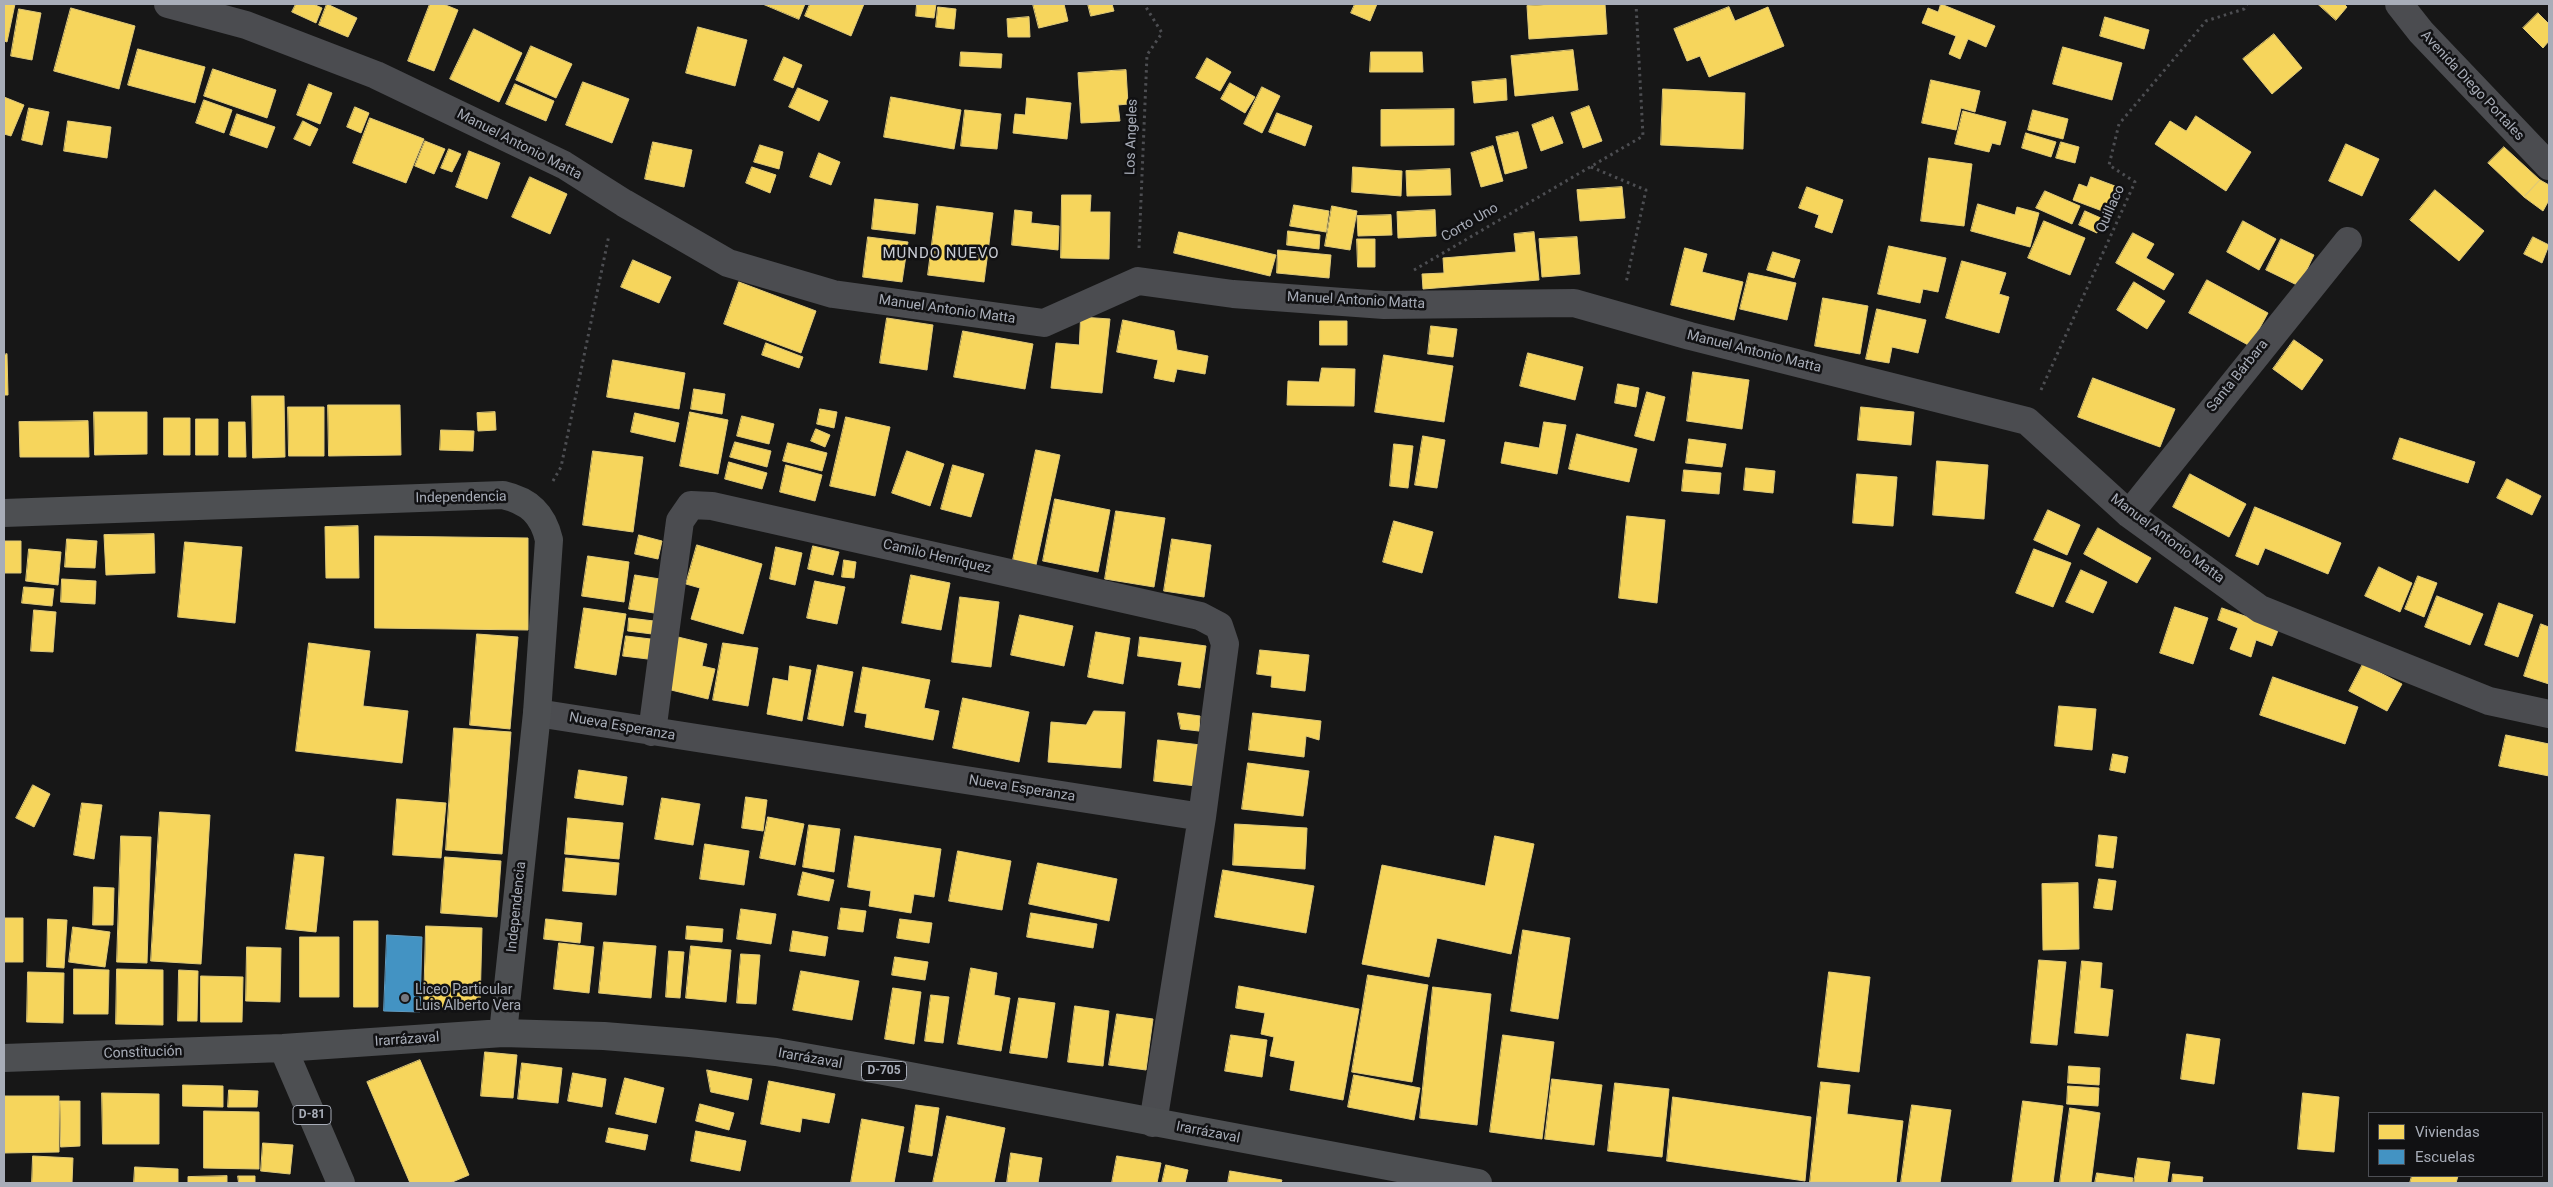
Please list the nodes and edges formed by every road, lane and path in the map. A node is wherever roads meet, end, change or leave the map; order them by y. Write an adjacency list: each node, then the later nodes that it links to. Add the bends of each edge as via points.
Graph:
1 (168, 4): 8 (street, Manuel Antonio Matta, via 246,25 376,75 564,165)
2 (1144, 4): 11 (path, Los Angeles, via 1162,33 1147,54)
3 (1636, 4): 7 (path, Corto Uno, via 1643,136)
4 (2247, 4): 13 (path, Quillaco, via 2244,9 2206,21 2119,124 2109,165 2135,182)
5 (2399, 4): 6 (street, Avenida Diego Portales, via 2421,32)
6 (2549, 166)
7 (1591, 167): 10 (path, Corto Uno); 12 (path, via 1646,190)
8 (624, 203): 11 (street, Manuel Antonio Matta, via 728,263 833,294 1044,323); 14 (path, via 611,225 561,467)
9 (2348, 240): 16 (street, Santa Bárbara)
10 (1410, 272)
11 (1138, 281): 12 (street, Manuel Antonio Matta, via 1233,294 1384,305 1574,303)
12 (1619, 316): 13 (street, Manuel Antonio Matta)
13 (2027, 421): 16 (street, Manuel Antonio Matta)
14 (536, 510): 15 (main road, Independencia, via 526,503 503,496); 17 (main road, Independencia, via 549,540)
15 (4, 512)
16 (2129, 514): 18 (street, Manuel Antonio Matta, via 2260,609 2489,702)
17 (537, 713): 19 (street, Nueva Esperanza); 21 (main road, Independencia)
18 (2549, 714)
19 (652, 732): 20 (street, Nueva Esperanza); 20 (street, Camilo Henríquez, via 680,521 691,505 712,506 1200,616 1219,626 1225,644)
20 (1202, 817): 24 (street)
21 (503, 1034): 22 (main road, Irarrázaval / D-705); 24 (main road, Irarrázaval / D-705, via 604,1036 776,1052)
22 (283, 1048): 23 (main road, Constitución); 25 (main road, D-81)
23 (4, 1058)
24 (1153, 1123): 26 (main road, Irarrázaval / D-705)
25 (341, 1183)
26 (1478, 1183)

